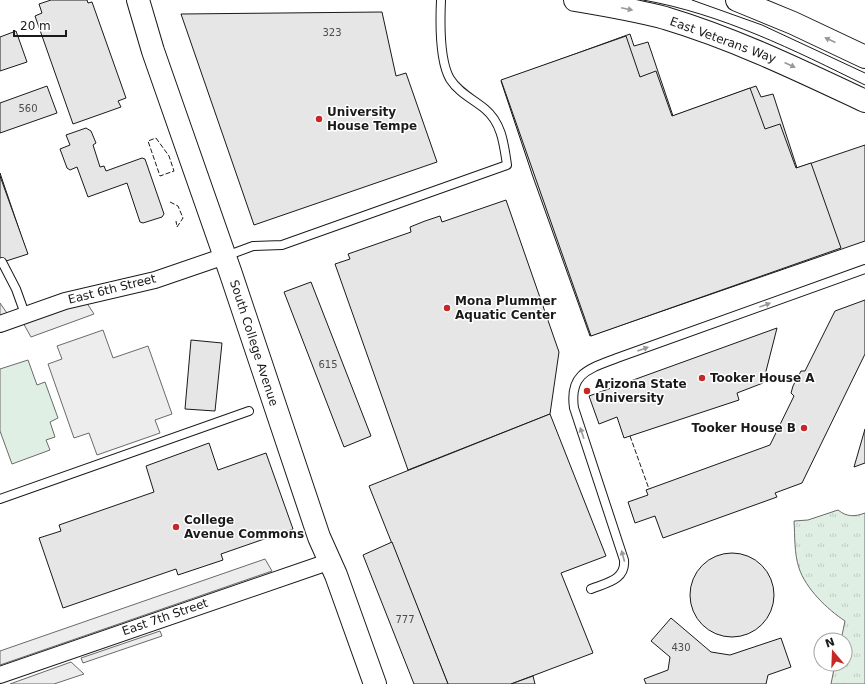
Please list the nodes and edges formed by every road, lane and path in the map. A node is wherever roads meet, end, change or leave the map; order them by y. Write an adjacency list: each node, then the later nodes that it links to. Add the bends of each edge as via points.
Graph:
1 (138, 0): 7 (street, South College Avenue, via 153,51)
2 (441, 0): 7 (lane, via 443,55 450,79 458,89 494,117 500,128 508,165 282,245 253,246)
3 (575, 0): 6 (street, East Veterans Way, one-way to 6, via 663,18 725,38 788,64)
4 (737, 0): 5 (street, one-way to 4)
5 (865, 57)
6 (865, 101)
7 (225, 256): 10 (street, East 6th Street, via 176,273 72,299); 14 (street, South College Avenue, via 319,537)
8 (2, 262): 10 (lane)
9 (865, 269): 15 (lane, one-way to 9, via 615,580 623,573 625,567 574,408 572,395 578,376 617,358)
10 (25, 314): 11 (street, East 6th Street)
11 (0, 324)
12 (249, 411): 13 (lane)
13 (0, 499)
14 (331, 561): 16 (street, East 7th Street); 17 (street, South College Avenue)
15 (591, 589)
16 (0, 675)
17 (375, 684)

